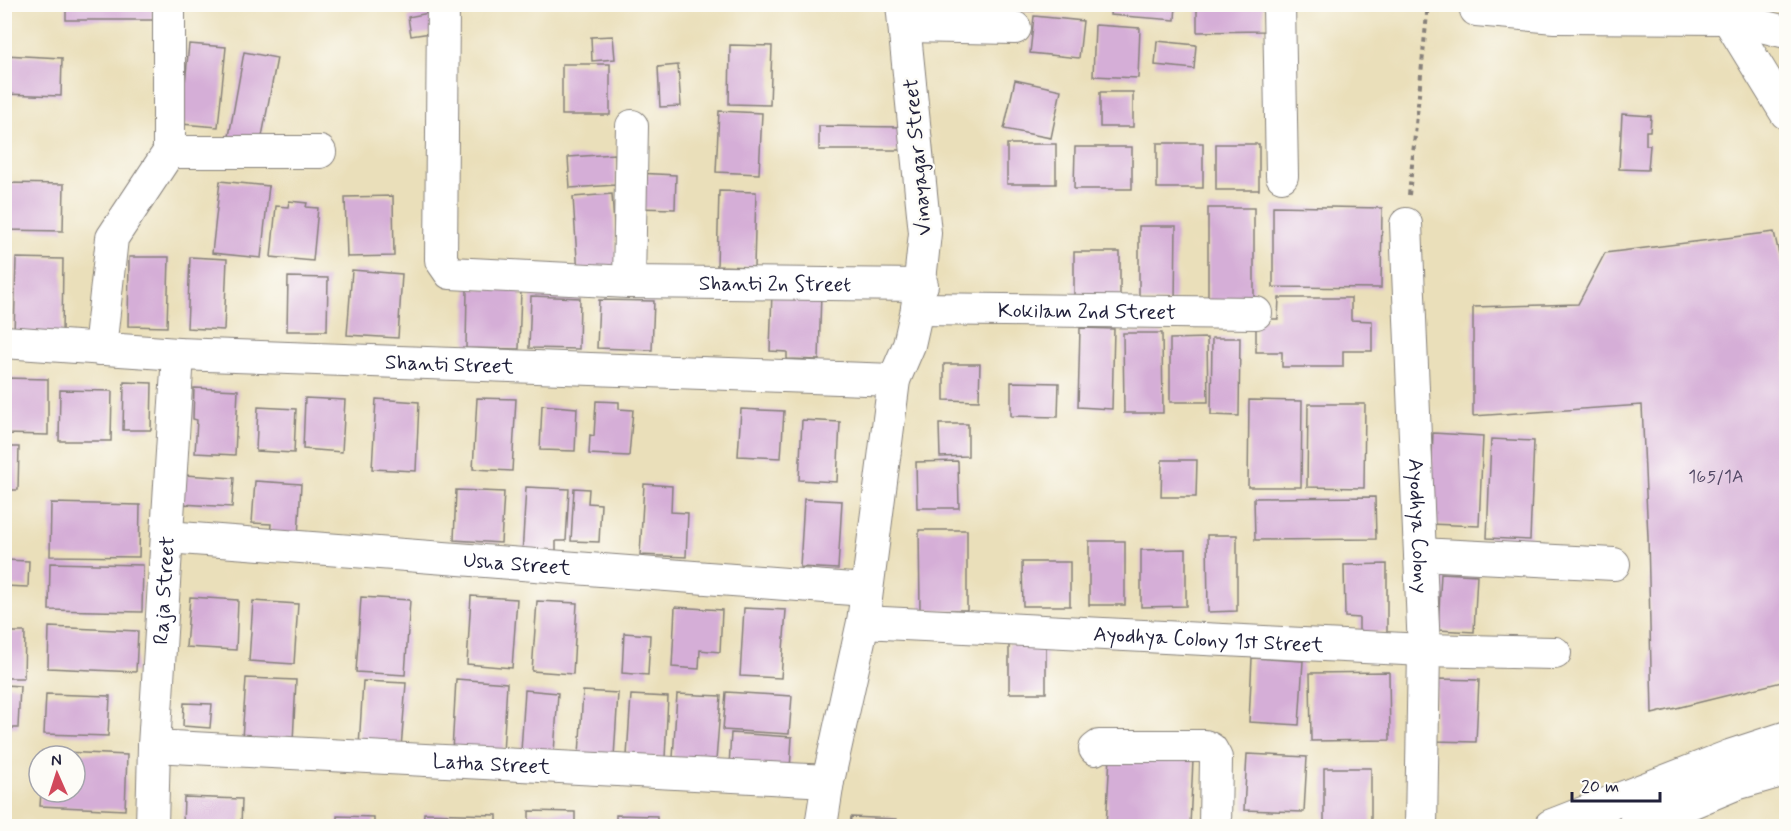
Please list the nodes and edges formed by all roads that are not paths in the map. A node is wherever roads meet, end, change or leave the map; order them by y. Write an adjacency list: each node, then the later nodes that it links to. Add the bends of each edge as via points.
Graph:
1 (169, 4): 11 (street)
2 (443, 4): 15 (street, Shanti 2n Street, via 441,260 450,273)
3 (1279, 4): 13 (street)
4 (1476, 10): 5 (street, via 1577,18)
5 (1723, 11): 8 (street); 9 (street)
6 (904, 15): 7 (street); 16 (street, Vinayagar Street, via 925,233)
7 (1015, 28)
8 (1786, 32)
9 (1786, 112)
10 (632, 126): 15 (street)
11 (169, 152): 12 (street); 19 (street, via 112,238)
12 (320, 152)
13 (1282, 176)
14 (1406, 224): 23 (street, Ayodhya Colony)
15 (629, 282): 16 (street, Shanti 2n Street)
16 (920, 297): 17 (street, Kokilam 2nd Street); 21 (street, Vinayagar Street, via 909,345)
17 (1256, 313)
18 (4, 342): 19 (street, Shanti Street)
19 (100, 349): 20 (street, Shanti Street)
20 (178, 354): 21 (street, Shanti Street); 22 (street, Raja Street)
21 (894, 380): 25 (street, Vinayagar Street)
22 (167, 537): 25 (street, Usha Street); 30 (street, Raja Street)
23 (1420, 554): 24 (street); 27 (street, Ayodhya Colony)
24 (1614, 564)
25 (866, 590): 26 (street, Vinayagar Street)
26 (863, 622): 27 (street, Ayodhya Colony 1st Street); 33 (street, Vinayagar Street)
27 (1424, 650): 28 (street, Ayodhya Colony 1st Street); 37 (street, Ayodhya Colony)
28 (1555, 653)
29 (1786, 738): 38 (main road)
30 (154, 746): 33 (street, Latha Street); 34 (street, Raja Street)
31 (1095, 749): 36 (street, via 1211,749 1216,758)
32 (1786, 769): 39 (main road, via 1734,784)
33 (828, 781): 35 (street, Vinayagar Street)
34 (152, 826)
35 (821, 826)
36 (1215, 826)
37 (1421, 826)
38 (1551, 826)
39 (1634, 826)

